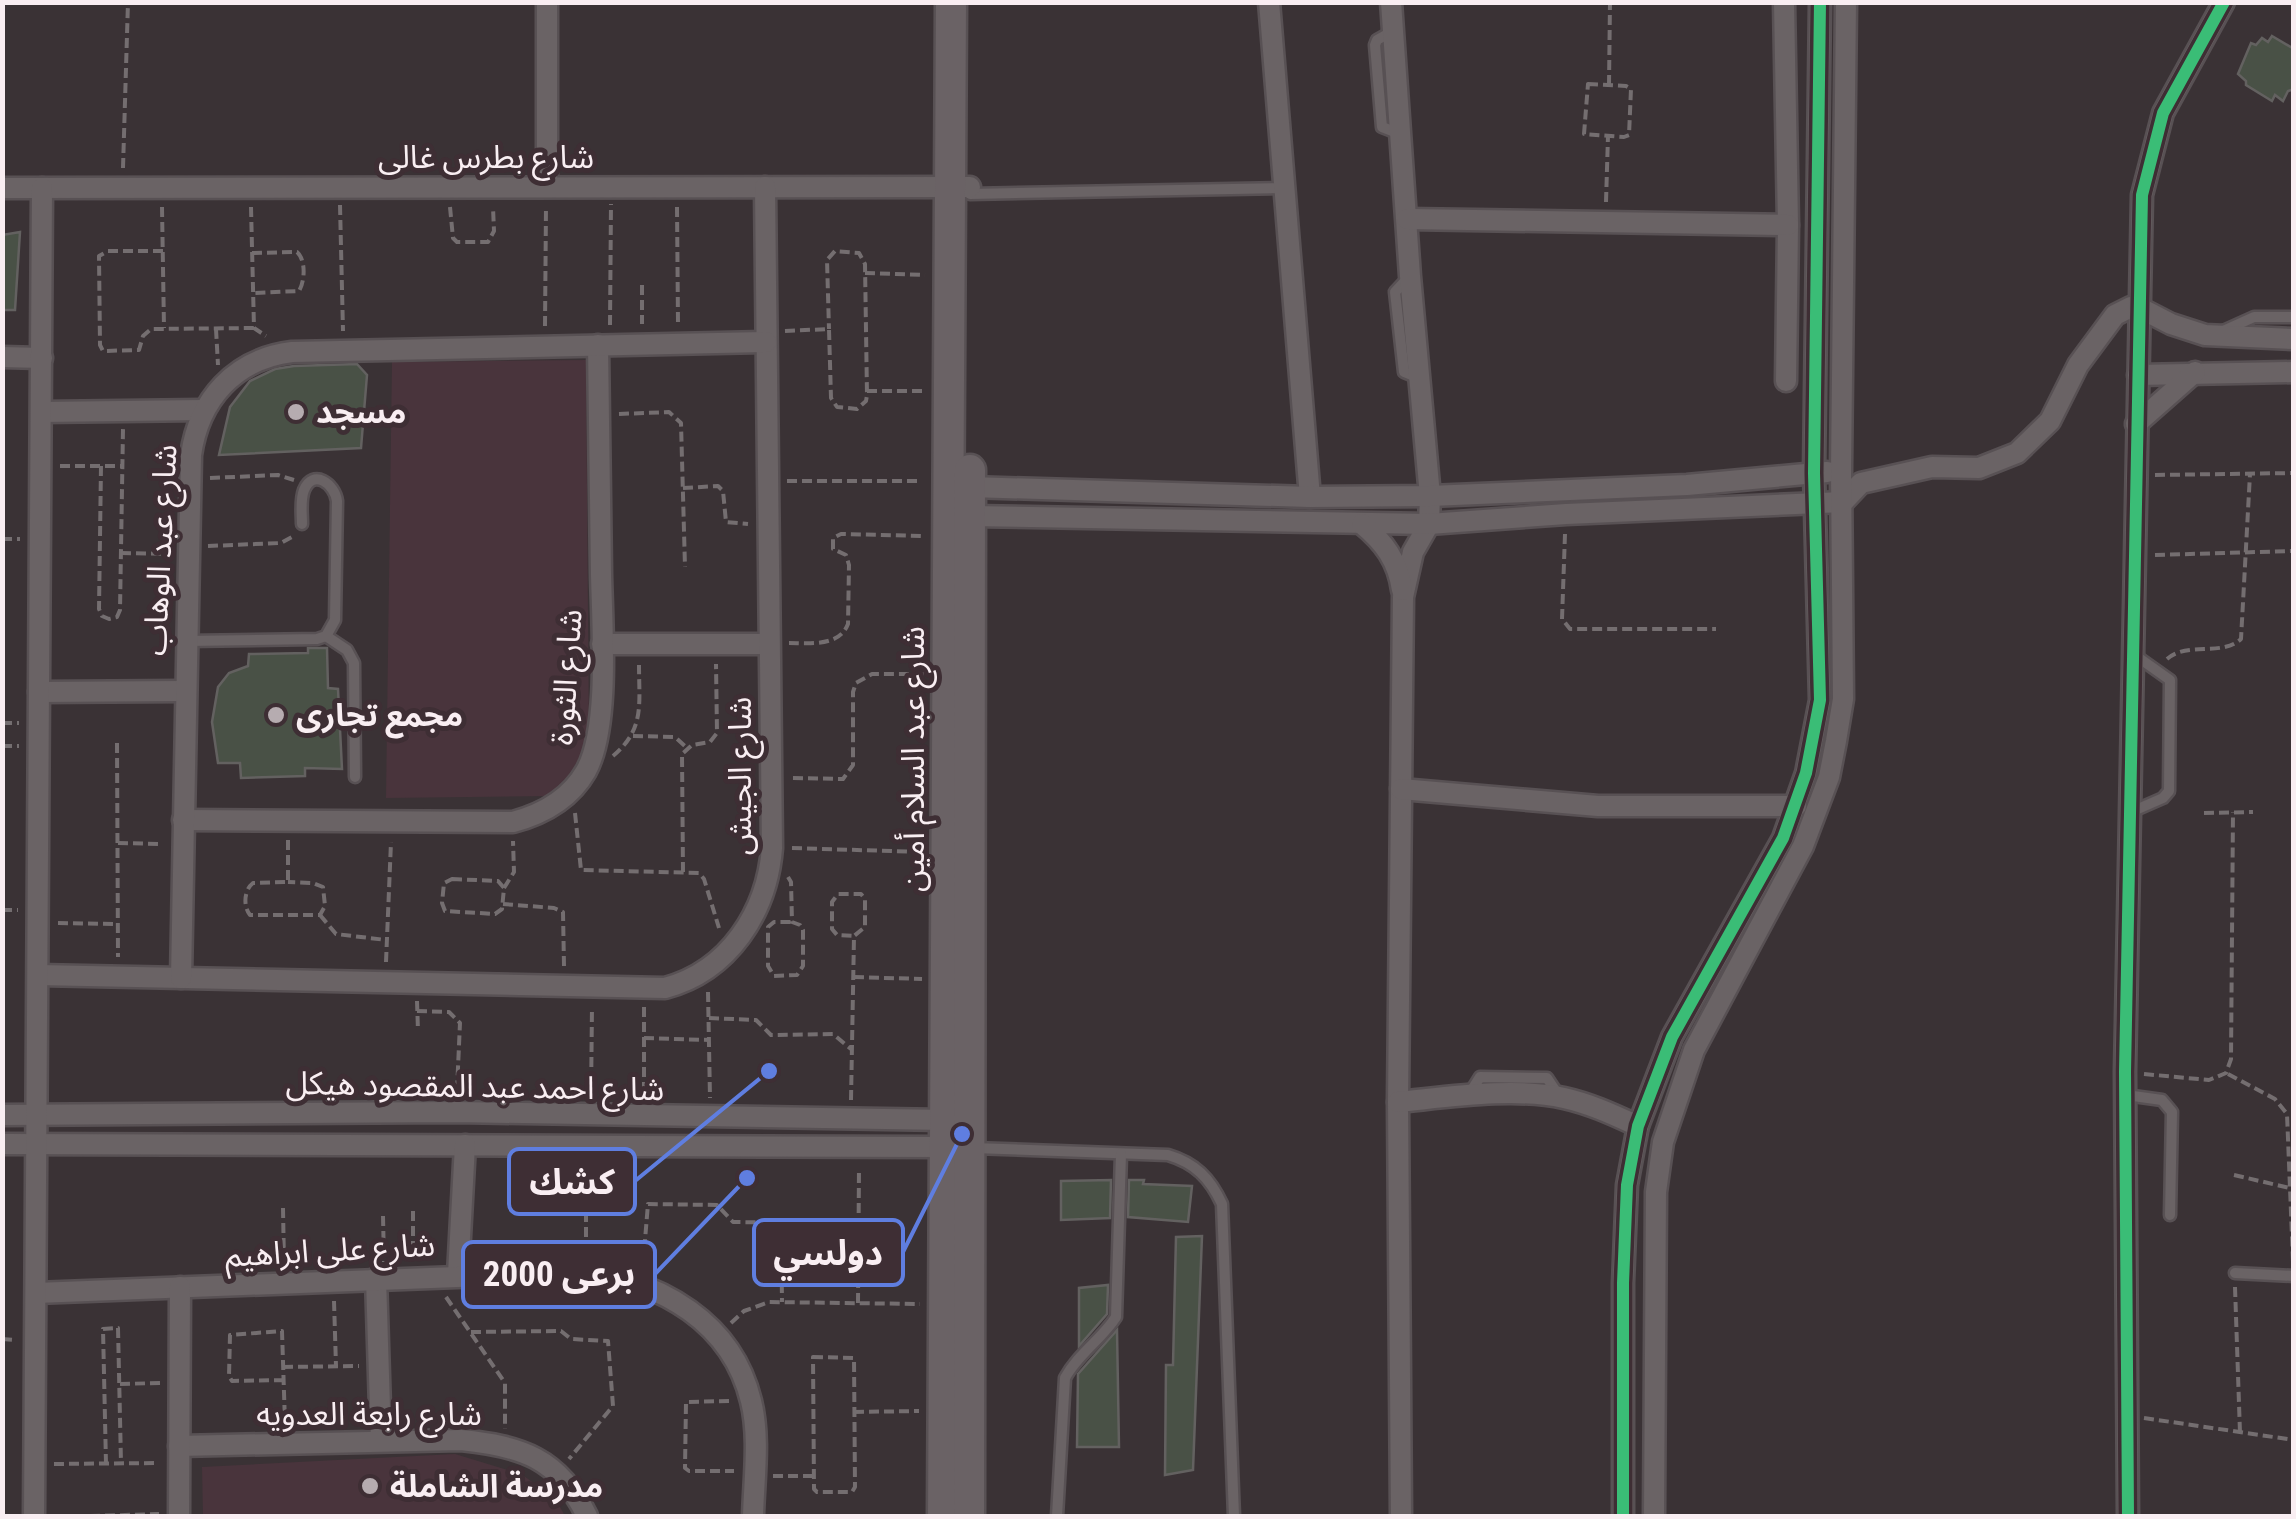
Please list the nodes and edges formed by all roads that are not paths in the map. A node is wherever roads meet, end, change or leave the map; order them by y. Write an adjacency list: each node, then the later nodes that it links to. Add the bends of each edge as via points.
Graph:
1 (547, 2): 10 (street)
2 (951, 2): 15 (street, شارع عبد السلام أمين)
3 (970, 2): 15 (street, شارع عبد السلام أمين)
4 (1269, 2): 14 (street)
5 (1392, 2): 16 (street)
6 (1786, 2): 9 (street, via 1808,14); 17 (street)
7 (1846, 2): 33 (street)
8 (2224, 2): 18 (street, via 2164,113 2151,155 2142,194)
9 (1820, 9): 34 (street)
10 (547, 187): 11 (street, شارع بطرس غالى); 13 (street, شارع بطرس غالى)
11 (765, 187): 15 (street, شارع بطرس غالى); 21 (street, شارع الجيش)
12 (2, 188): 13 (street, شارع بطرس غالى)
13 (42, 188): 25 (street)
14 (1284, 188): 15 (lane); 37 (street)
15 (963, 190): 40 (street, شارع عبد السلام أمين); 40 (street, شارع عبد السلام أمين, via 950,275 950,391)
16 (1407, 219): 17 (street); 36 (street)
17 (1788, 224): 29 (street)
18 (2140, 308): 20 (street, via 2188,331); 28 (street); 35 (street, via 2115,315 2078,364 2050,421 2016,453 1980,468 1932,467)
19 (2294, 317): 20 (lane, via 2254,317)
20 (2218, 335): 22 (street)
21 (766, 337): 23 (street, شارع عبد الوهاب); 48 (street, شارع الجيش)
22 (2294, 340)
23 (604, 345): 30 (street, شارع عبد الوهاب, via 276,354 236,372); 47 (street, شارع الثورة)
24 (2, 357): 25 (street)
25 (42, 358): 31 (street)
26 (2195, 372): 27 (street); 28 (street); 32 (street)
27 (2294, 372)
28 (2138, 374): 32 (street)
29 (1786, 381)
30 (203, 410): 31 (street); 46 (street, شارع عبد الوهاب, via 190,479)
31 (42, 412): 51 (street)
32 (2136, 424): 49 (street)
33 (1841, 472): 34 (street); 35 (street); 39 (street)
34 (1814, 473): 36 (street); 38 (street)
35 (1861, 483): 39 (street)
36 (1430, 496): 37 (street); 43 (street)
37 (1310, 497): 40 (street)
38 (1816, 502): 39 (street); 43 (street); 54 (street, via 1820,700)
39 (1843, 502): 88 (street, via 1843,699 1829,777 1803,846 1694,1050 1663,1142 1656,1192)
40 (960, 505): 42 (street); 64 (street, شارع عبد السلام أمين); 64 (street, شارع عبد السلام أمين, via 949,674 947,980)
41 (302, 524): 45 (lane, via 304,489 309,482 329,482 336,490 335,620)
42 (1362, 524): 43 (street); 44 (street, via 1391,555)
43 (1429, 524): 44 (street, via 1413,552)
44 (1403, 597): 53 (street)
45 (326, 636): 46 (lane); 52 (lane, via 354,662)
46 (186, 642): 50 (street, شارع عبد الوهاب)
47 (602, 644): 48 (street); 56 (street, شارع الثورة, via 595,748 586,770 555,805 513,822)
48 (769, 644): 58 (street, شارع الجيش, via 769,875 754,914 726,953 690,981 644,988)
49 (2132, 653): 55 (street); 55 (lane, via 2170,680 2169,792)
50 (184, 691): 51 (street); 56 (street, شارع عبد الوهاب)
51 (38, 692): 57 (street)
52 (355, 777)
53 (1401, 789): 54 (street, via 1598,806); 60 (street)
54 (1796, 806): 63 (street, via 1672,1037)
55 (2130, 813): 59 (street)
56 (183, 820): 58 (street, شارع عبد الوهاب)
57 (38, 975): 58 (street, شارع الجيش); 62 (street)
58 (181, 978)
59 (2126, 1095): 69 (lane, via 2162,1100 2172,1112); 89 (street)
60 (1398, 1102): 63 (street, via 1560,1097); 86 (street)
61 (2, 1115): 62 (street, شارع احمد عبد المقصود هيكل)
62 (37, 1116): 64 (street, شارع احمد عبد المقصود هيكل, via 456,1112 851,1120); 66 (street)
63 (1638, 1126): 87 (street, via 1624,1264)
64 (958, 1134): 67 (street, شارع احمد عبد المقصود هيكل, via 859,1147); 68 (lane); 82 (street, شارع عبد السلام أمين, via 945,1304); 83 (street, شارع عبد السلام أمين)
65 (2, 1144): 66 (street, شارع احمد عبد المقصود هيكل)
66 (37, 1144): 67 (street, شارع احمد عبد المقصود هيكل); 75 (street)
67 (465, 1145): 71 (street)
68 (1121, 1154): 84 (lane, via 1116,1317 1065,1378); 85 (lane, via 1182,1160 1207,1178 1222,1204)
69 (2170, 1215)
70 (2235, 1273): 72 (lane)
71 (458, 1274): 73 (street, شارع على ابراهيم); 81 (street, شارع على ابراهيم, via 586,1272 642,1283 696,1314 732,1355 751,1401)
72 (2294, 1274)
73 (380, 1278): 74 (street, شارع على ابراهيم); 76 (street)
74 (180, 1287): 75 (street, شارع على ابراهيم); 77 (street)
75 (36, 1293): 79 (street)
76 (382, 1441): 77 (street, شارع رابعة العدويه); 80 (street, شارع رابعة العدويه, via 505,1444 558,1473)
77 (179, 1454): 78 (street)
78 (179, 1515)
79 (34, 1516)
80 (587, 1516)
81 (753, 1516)
82 (944, 1516)
83 (969, 1516)
84 (1057, 1516)
85 (1234, 1516)
86 (1401, 1516)
87 (1623, 1516)
88 (1654, 1516)
89 (2128, 1516)

